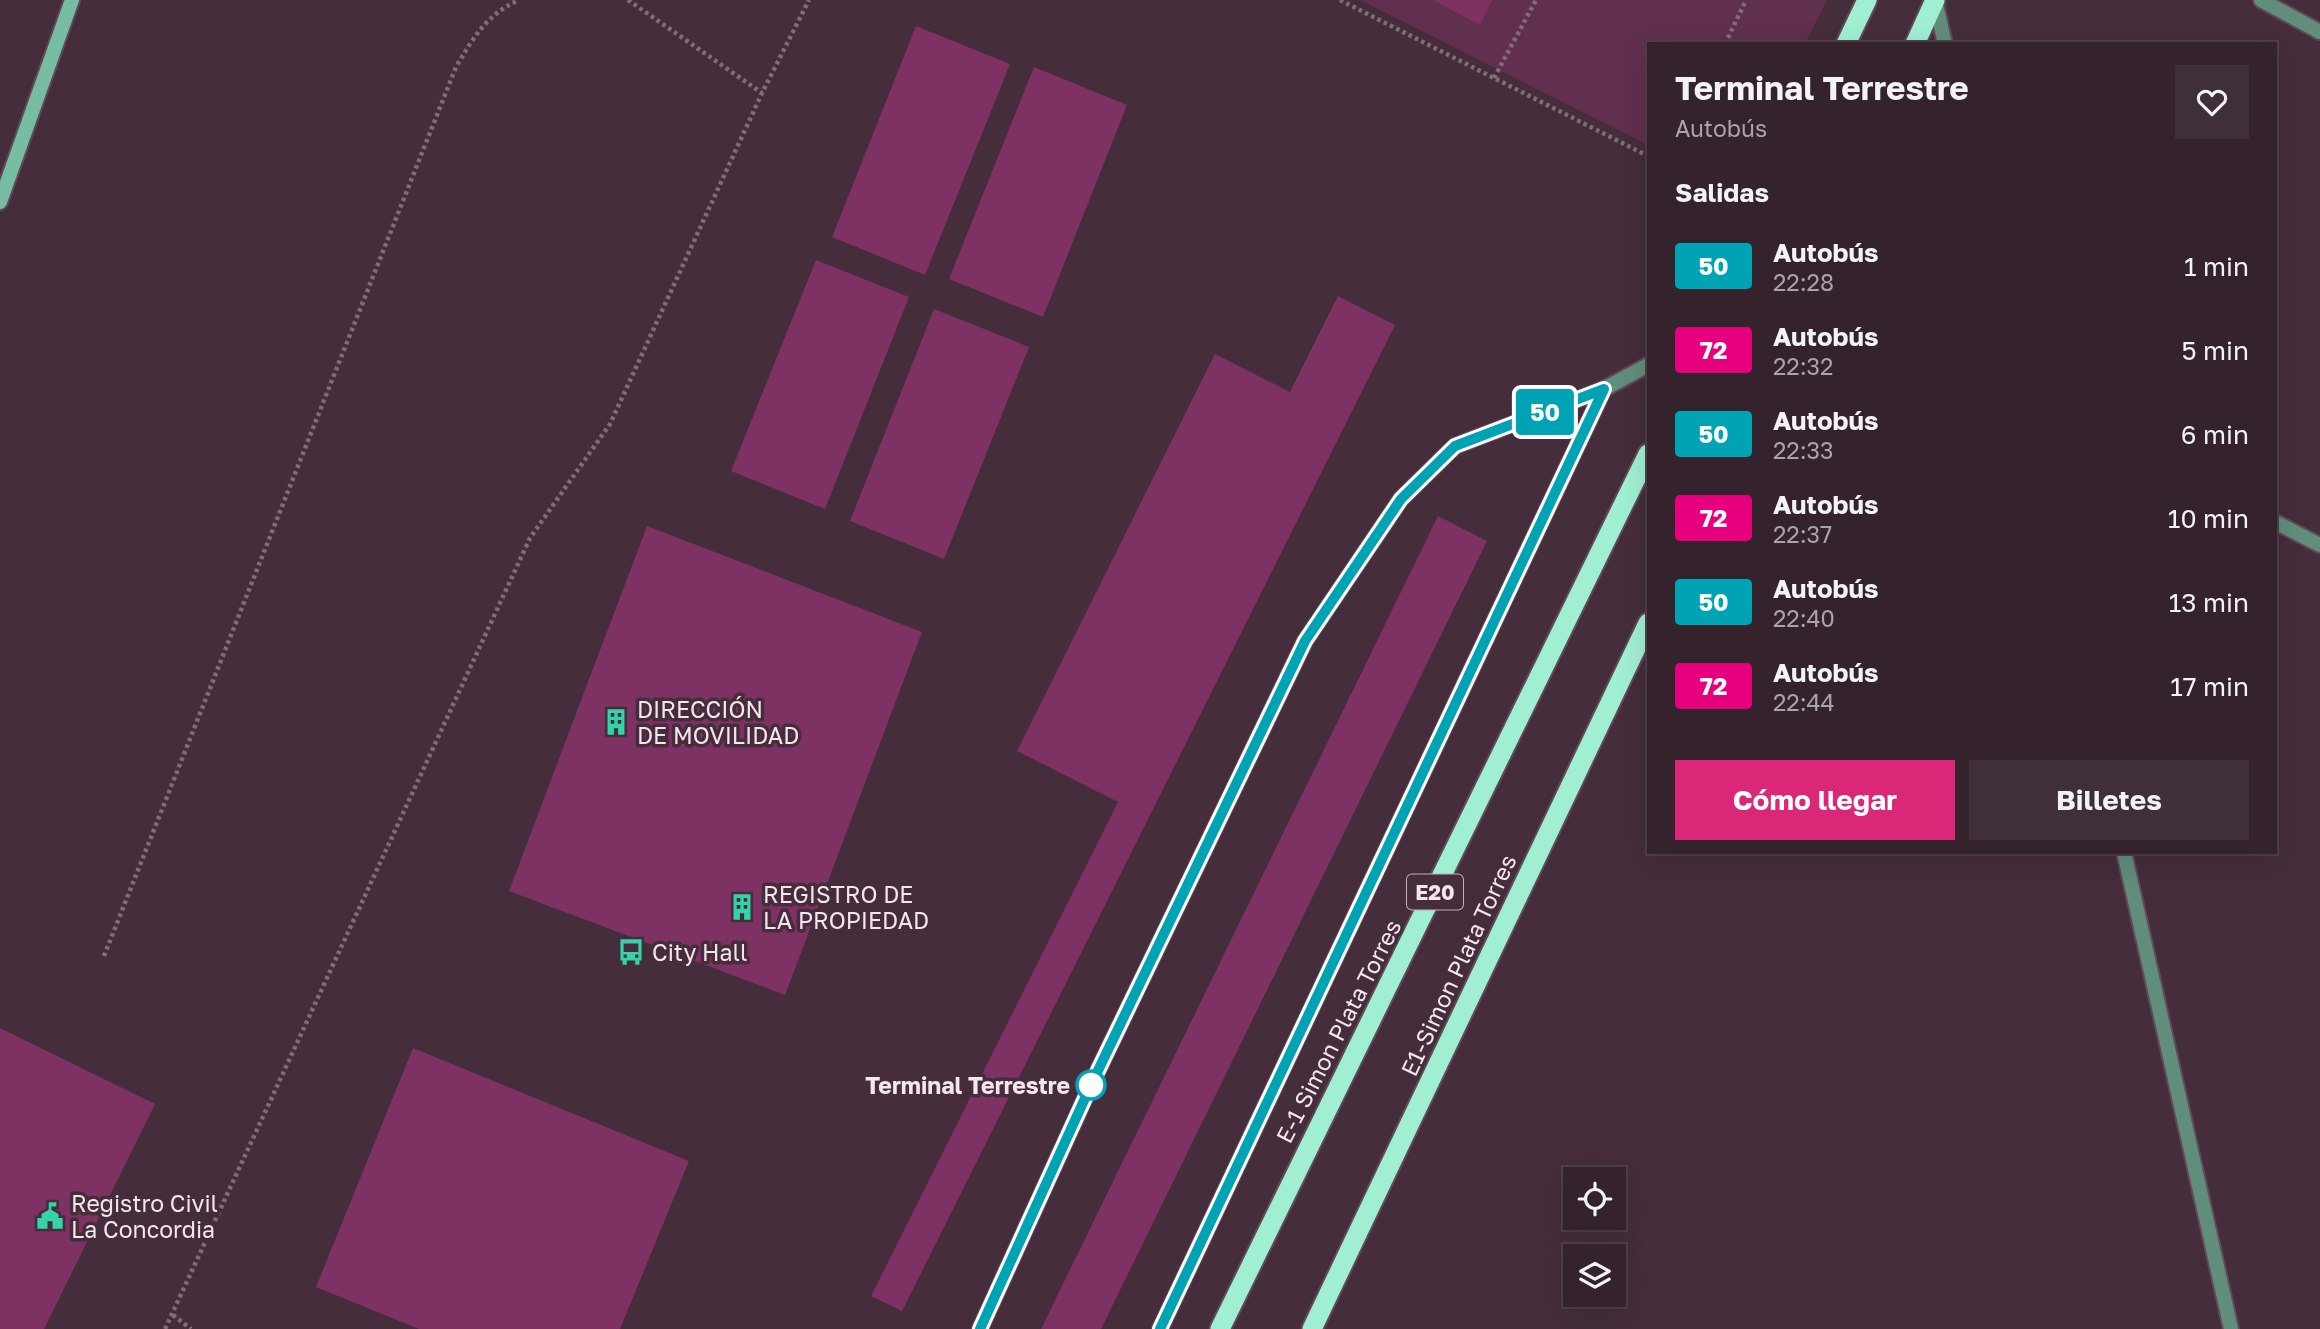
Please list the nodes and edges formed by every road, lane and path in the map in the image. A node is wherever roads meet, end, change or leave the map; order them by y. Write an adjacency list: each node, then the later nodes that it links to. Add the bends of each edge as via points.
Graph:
1 (72, 0): 19 (main road)
2 (519, 0): 27 (path, via 480,26 456,67)
3 (628, 0): 17 (path)
4 (809, 0): 17 (path)
5 (1340, 0): 16 (path)
6 (1536, 0): 16 (path)
7 (1746, 0): 12 (path)
8 (1867, 0): 13 (highway)
9 (1935, 0): 14 (highway); 15 (street)
10 (2261, 0): 11 (street)
11 (2320, 32)
12 (1726, 42)
13 (1847, 42)
14 (1916, 42)
15 (1945, 42)
16 (1494, 78): 18 (path)
17 (762, 93): 28 (path, via 610,424 530,538)
18 (1647, 155)
19 (0, 202)
20 (1647, 366): 21 (street)
21 (1604, 389): 31 (street, via 1455,446 1401,499 1305,641 1091,1085); 32 (street)
22 (1647, 456): 33 (highway, E-1 Simon Plata Torres / E20)
23 (2277, 523): 24 (street)
24 (2320, 545)
25 (1647, 625): 34 (highway, E1-Simon Plata Torres)
26 (2124, 854): 35 (street)
27 (103, 956)
28 (173, 1315): 29 (path); 30 (path)
29 (165, 1329)
30 (191, 1329)
31 (980, 1329)
32 (1160, 1329)
33 (1220, 1329)
34 (1312, 1329)
35 (2231, 1329)

